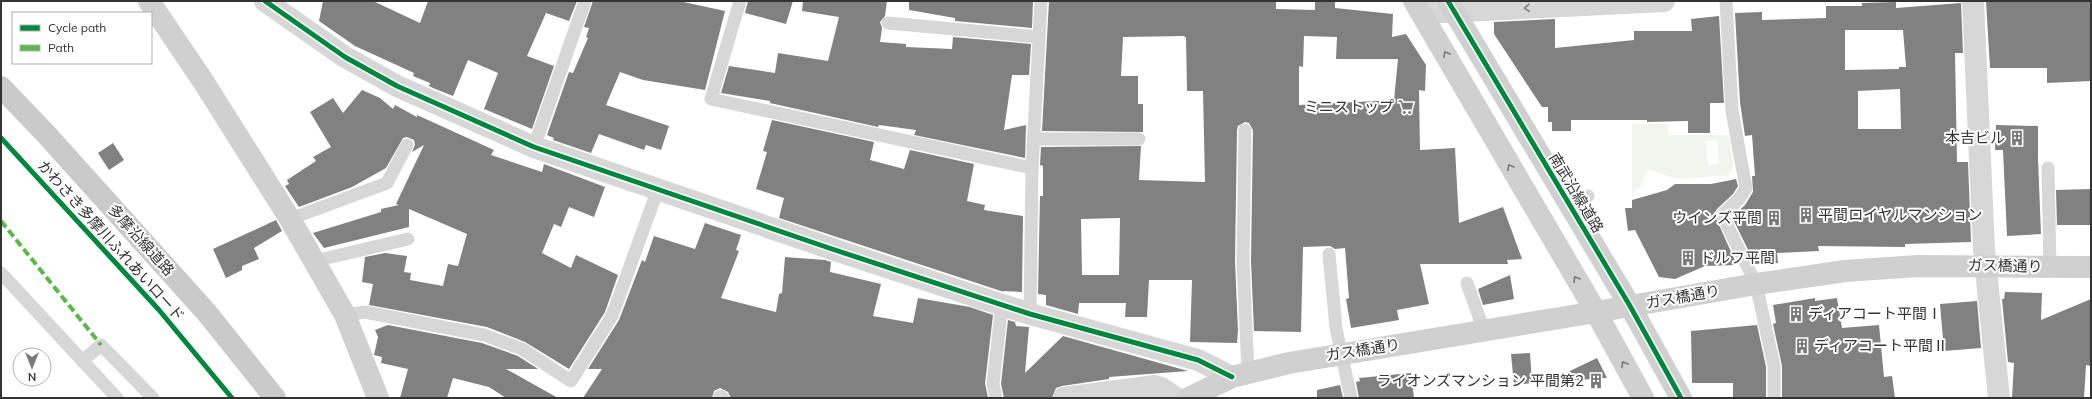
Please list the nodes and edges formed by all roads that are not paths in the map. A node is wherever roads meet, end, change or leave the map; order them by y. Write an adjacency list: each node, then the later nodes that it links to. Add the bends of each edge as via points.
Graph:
1 (149, 1): 22 (street)
2 (265, 1): 18 (street, via 345,57 397,86)
3 (585, 1): 18 (lane)
4 (740, 1): 19 (lane, via 710,99)
5 (1040, 1): 12 (lane)
6 (1664, 1): 10 (street, one-way to 10)
7 (1726, 1): 31 (lane, via 1732,111 1746,188 1722,216)
8 (1973, 1): 26 (street)
9 (1418, 7): 10 (street); 34 (street, one-way to 9)
10 (1452, 7): 33 (street, 南武沿線道路, via 1580,202)
11 (888, 23): 12 (lane)
12 (1039, 37): 15 (lane)
13 (1, 87): 44 (main road, 多摩沿線道路, via 207,313)
14 (1245, 130): 40 (lane)
15 (1034, 139): 16 (lane); 19 (lane)
16 (1139, 139)
17 (407, 145): 22 (lane, via 387,183)
18 (534, 147): 21 (street)
19 (1032, 168): 36 (lane)
20 (2048, 168): 27 (lane)
21 (658, 188): 32 (street, via 832,249); 35 (lane, via 612,316 571,380 522,349 484,335 365,312)
22 (290, 219): 25 (street)
23 (408, 239): 25 (lane)
24 (1329, 254): 38 (lane, via 1336,328)
25 (314, 261): 35 (street)
26 (1985, 265): 27 (street, ガス橋通り); 31 (street, ガス橋通り, via 1845,271); 53 (street)
27 (2050, 266): 28 (street, ガス橋通り)
28 (2091, 267)
29 (1, 273): 39 (lane)
30 (1467, 283): 37 (lane)
31 (1756, 284): 33 (street, ガス橋通り); 52 (lane, via 1774,366)
32 (1002, 304): 36 (street); 46 (lane, via 993,384)
33 (1630, 306): 34 (street, ガス橋通り); 51 (street, 南武沿線道路)
34 (1596, 312): 37 (street, ガス橋通り); 50 (street, one-way to 34)
35 (345, 314): 45 (street)
36 (1030, 314): 40 (street, via 1173,347 1198,360)
37 (1484, 331): 38 (street, ガス橋通り)
38 (1342, 354): 40 (street, ガス橋通り); 49 (lane)
39 (82, 361): 42 (lane); 43 (lane, via 101,345)
40 (1240, 375): 41 (street, ガス橋通り)
41 (1201, 395)
42 (117, 398)
43 (153, 398)
44 (275, 398)
45 (378, 398)
46 (996, 398)
47 (1064, 398): 48 (street, via 1155,386)
48 (1176, 398)
49 (1351, 398)
50 (1643, 398)
51 (1681, 398)
52 (1774, 398)
53 (1999, 398)

